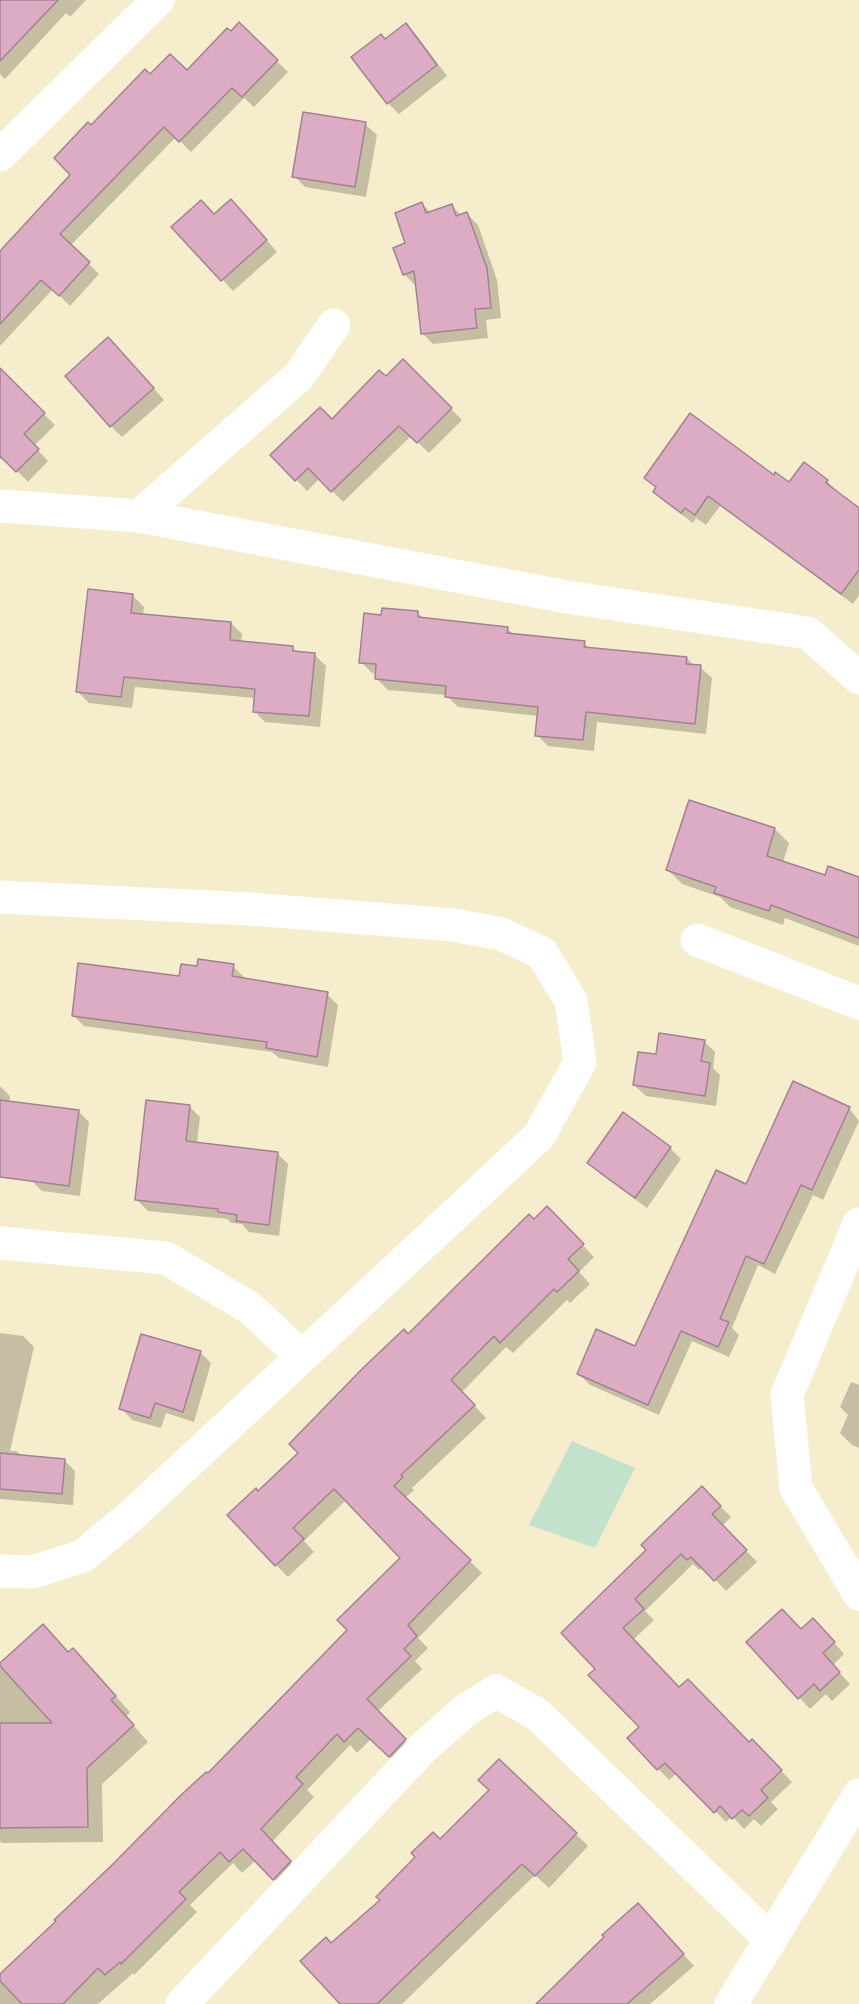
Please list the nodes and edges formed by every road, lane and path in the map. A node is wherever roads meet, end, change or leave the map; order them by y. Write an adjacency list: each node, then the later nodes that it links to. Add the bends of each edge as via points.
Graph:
1 (158, 0): 2 (street)
2 (0, 155)
3 (334, 325): 5 (street, via 298,376)
4 (0, 506): 5 (street)
5 (140, 516): 6 (street, via 567,597 808,633)
6 (859, 678)
7 (0, 897): 12 (street, via 250,909 454,925 501,934 542,953 571,1001 580,1062 539,1136)
8 (697, 940): 9 (street)
9 (859, 1003)
10 (859, 1224): 14 (street, via 787,1395 796,1488)
11 (0, 1243): 12 (street, via 166,1258 250,1308)
12 (301, 1356): 13 (street, via 83,1556 33,1572)
13 (0, 1571)
14 (859, 1594)
15 (859, 1795): 16 (street)
16 (771, 1940): 17 (street, via 537,1714 496,1691 466,1710 425,1746); 18 (street)
17 (182, 2004)
18 (731, 2004)

